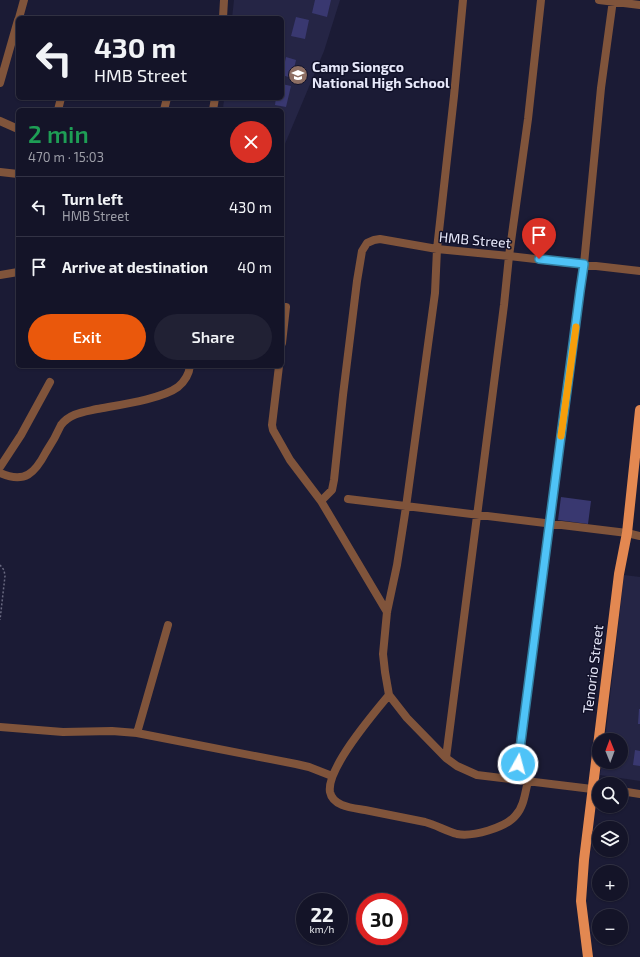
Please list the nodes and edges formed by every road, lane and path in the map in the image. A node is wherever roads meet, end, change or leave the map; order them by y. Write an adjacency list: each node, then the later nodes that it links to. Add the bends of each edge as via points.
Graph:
1 (24, 0): 8 (street)
2 (224, 0): 9 (street)
3 (463, 0): 16 (street)
4 (541, 0): 17 (street)
5 (599, 0): 6 (street)
6 (613, 1): 7 (street); 18 (street, via 601,88)
7 (640, 5)
8 (19, 16)
9 (223, 16)
10 (16, 34): 11 (street)
11 (0, 83)
12 (0, 121): 13 (street)
13 (16, 128)
14 (0, 172): 15 (street)
15 (16, 174)
16 (437, 249): 17 (street, HMB Street); 31 (street, HMB Street, via 380,239 367,243 362,251 334,480 332,490); 32 (street, via 435,293)
17 (509, 256): 18 (street, HMB Street); 33 (street)
18 (584, 264): 20 (street, HMB Street); 34 (street)
19 (16, 272): 21 (street)
20 (640, 272)
21 (0, 275)
22 (286, 307): 23 (street)
23 (284, 325)
24 (189, 368): 29 (street, via 178,387 169,392 66,418 39,466 32,472 14,477)
25 (280, 368): 31 (street, via 273,430 290,460)
26 (50, 382): 28 (street)
27 (640, 410): 35 (main road, Tenorio Street)
28 (0, 467)
29 (0, 473)
30 (348, 499): 32 (street)
31 (321, 501): 38 (street)
32 (406, 507): 33 (street); 38 (street)
33 (477, 514): 34 (street); 44 (street)
34 (549, 524): 35 (street); 47 (street)
35 (627, 533): 36 (street); 46 (main road, Tenorio Street, via 619,574)
36 (640, 536)
37 (0, 566): 39 (path, via 5,576)
38 (387, 612): 41 (street, via 383,654 384,672)
39 (0, 620)
40 (168, 625): 43 (street)
41 (390, 695): 44 (street, via 407,718); 45 (street, via 361,728)
42 (0, 727): 43 (street, via 62,732)
43 (137, 732): 45 (street, via 296,764)
44 (446, 758): 47 (street, via 477,775)
45 (332, 776): 48 (street, via 330,792 335,802 427,823 466,835 478,834 515,817 524,801)
46 (596, 777)
47 (516, 780): 48 (street)
48 (528, 781): 49 (street)
49 (592, 787)
50 (628, 792): 51 (street)
51 (640, 794)
52 (592, 807): 53 (main road, Tenorio Street, via 581,901)
53 (588, 957)

